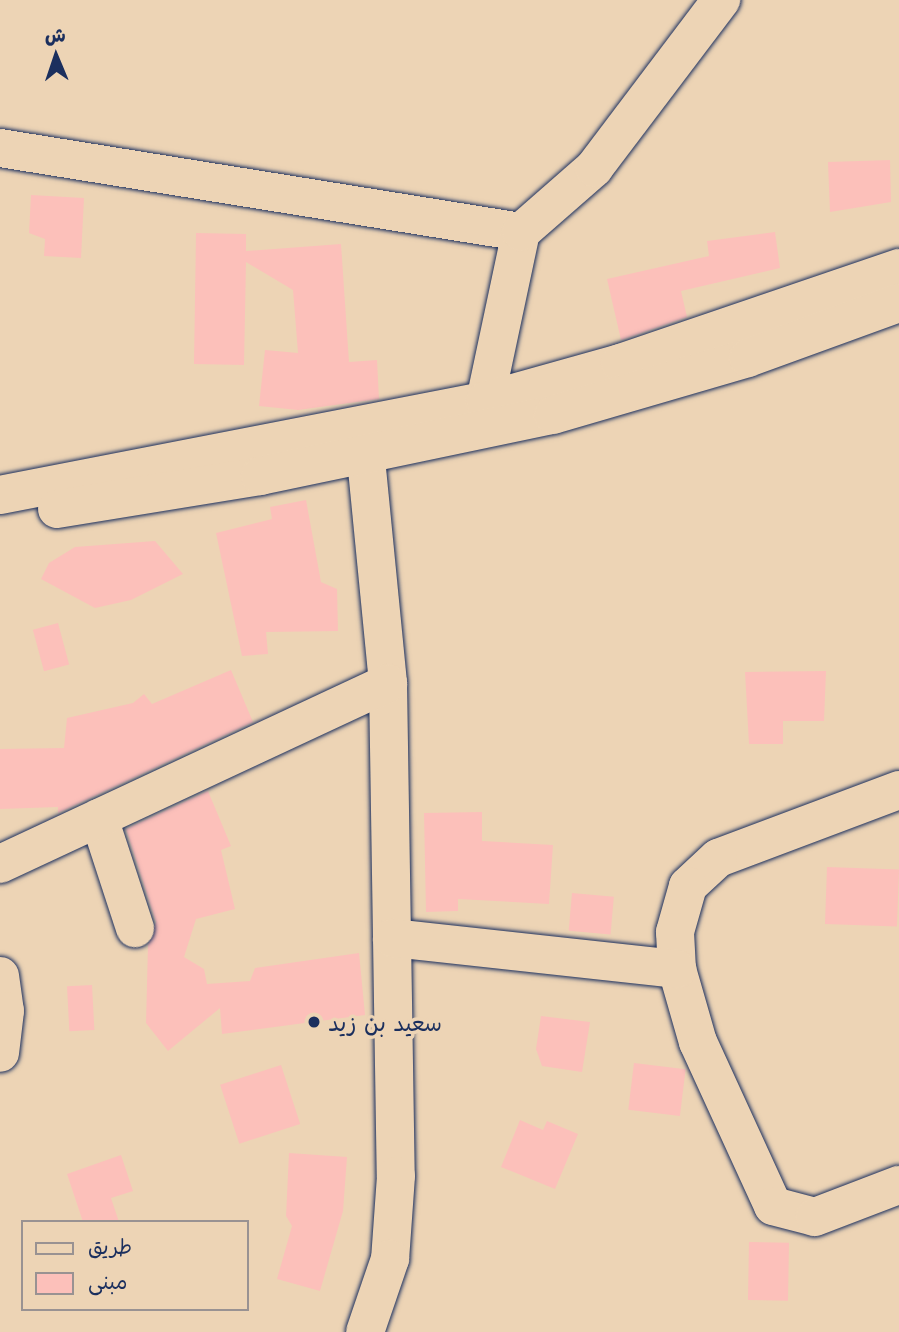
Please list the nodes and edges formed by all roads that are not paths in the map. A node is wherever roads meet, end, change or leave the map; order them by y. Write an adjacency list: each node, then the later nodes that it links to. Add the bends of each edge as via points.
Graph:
1 (722, 0): 3 (street, via 594,168)
2 (0, 148): 3 (street)
3 (521, 232): 6 (street)
4 (899, 268): 6 (street, via 620,363)
5 (899, 303): 7 (street, via 638,392)
6 (485, 401): 7 (street)
7 (365, 441): 8 (street, via 184,456); 9 (street); 10 (street)
8 (0, 495)
9 (0, 519)
10 (388, 683): 12 (street); 15 (street)
11 (899, 790): 16 (street, via 718,858 688,886 679,908)
12 (99, 818): 13 (street); 14 (street)
13 (0, 864)
14 (135, 928)
15 (392, 938): 16 (street); 20 (street, via 395,1220)
16 (677, 969): 19 (street, via 731,1125 773,1206 814,1217)
17 (0, 976): 18 (street, via 5,1011)
18 (0, 1053)
19 (899, 1185)
20 (365, 1332)

